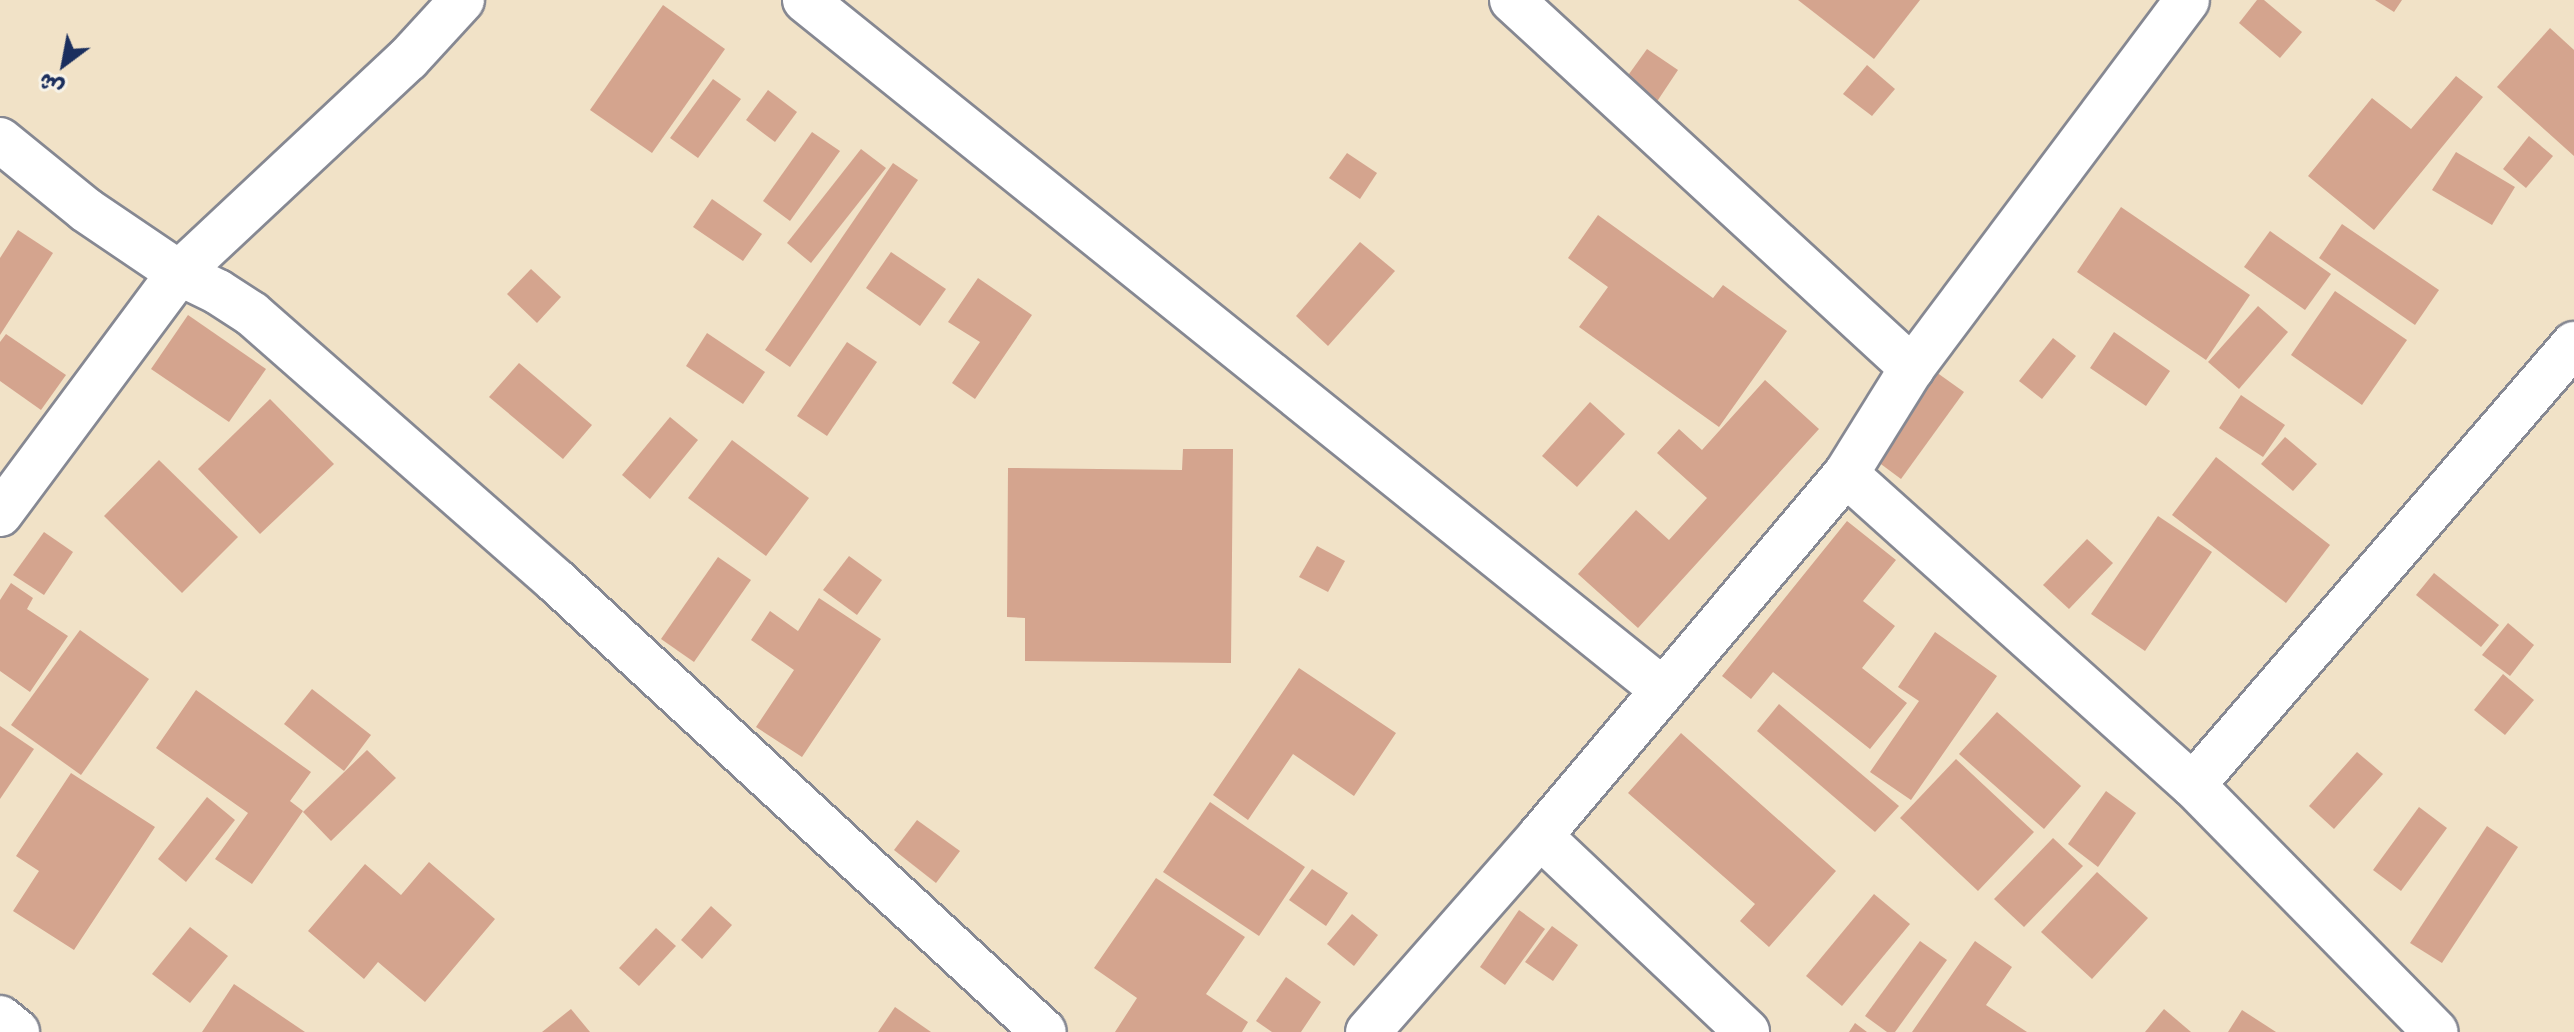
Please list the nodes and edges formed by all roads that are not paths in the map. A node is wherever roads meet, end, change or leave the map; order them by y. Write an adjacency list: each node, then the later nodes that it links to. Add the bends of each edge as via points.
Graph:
1 (462, 0): 6 (street, via 408,59)
2 (805, 0): 11 (street)
3 (1512, 0): 8 (street)
4 (2187, 0): 8 (street)
5 (0, 140): 6 (street, via 86,210)
6 (179, 273): 10 (street); 16 (street, via 252,314 498,529)
7 (2574, 344): 12 (street)
8 (1912, 368): 9 (street)
9 (1846, 474): 11 (street); 12 (street)
10 (0, 514)
11 (1662, 689): 13 (street)
12 (2193, 785): 19 (street)
13 (1540, 836): 17 (street); 18 (street)
14 (0, 1018): 15 (street)
15 (17, 1032)
16 (1044, 1032)
17 (1368, 1032)
18 (1747, 1032)
19 (2436, 1032)

